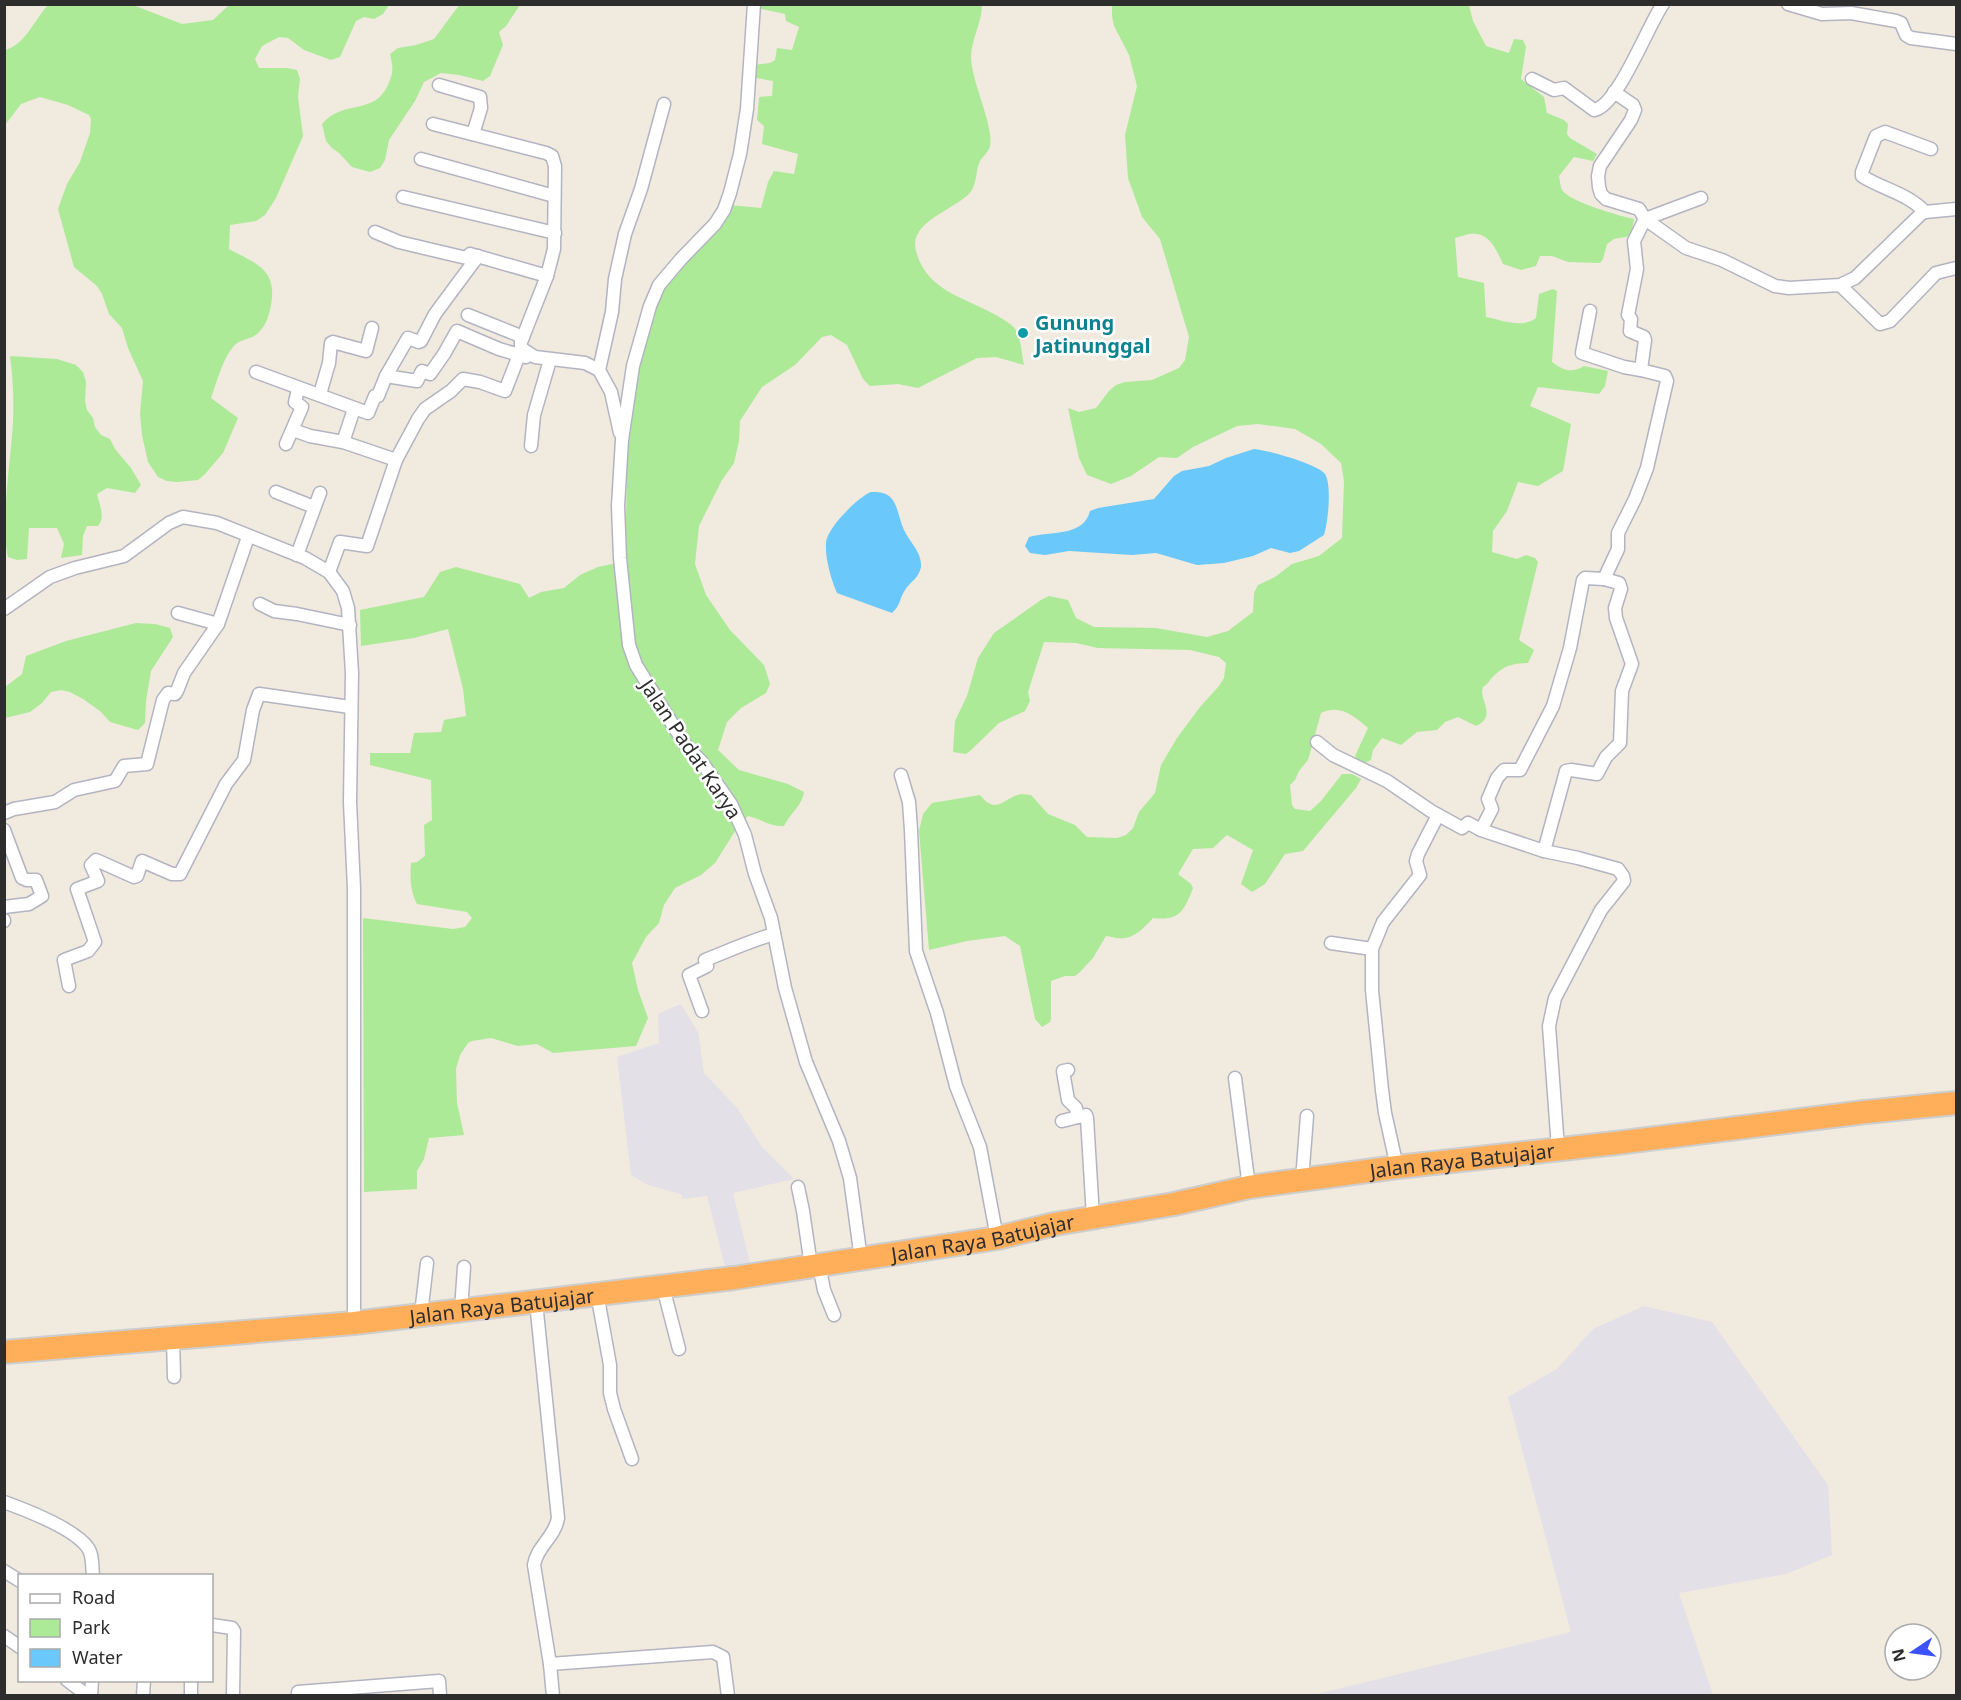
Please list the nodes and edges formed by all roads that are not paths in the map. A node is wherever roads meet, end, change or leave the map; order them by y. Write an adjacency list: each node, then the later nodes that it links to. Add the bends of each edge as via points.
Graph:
1 (754, 4): 41 (street, Jalan Padat Karya, via 747,109 730,193 715,224 659,285 633,366)
2 (1788, 4): 4 (street, via 1822,14 1851,13 1896,21 1911,38)
3 (1659, 6): 7 (street, via 1637,57)
4 (1956, 44)
5 (1532, 80): 7 (street, via 1554,90 1564,88 1594,110 1602,107)
6 (439, 85): 10 (street, via 480,97 482,108)
7 (1614, 92): 18 (street, via 1635,110 1600,166 1599,187 1606,199 1639,209)
8 (663, 104): 33 (street, via 623,245)
9 (433, 124): 10 (street)
10 (473, 134): 13 (street, via 552,156)
11 (1931, 149): 17 (street, via 1880,133 1862,172 1871,182 1918,204)
12 (421, 159): 13 (street)
13 (554, 196): 20 (street)
14 (403, 197): 20 (street)
15 (1701, 198): 18 (street)
16 (1956, 209): 17 (street)
17 (1925, 212): 25 (street, via 1855,279)
18 (1645, 219): 25 (street, via 1686,248 1722,260 1775,286); 34 (street, via 1634,241 1637,269 1629,315 1631,333 1646,340)
19 (375, 232): 22 (street, via 399,242)
20 (555, 233): 24 (street)
21 (452, 248): 22 (street)
22 (477, 258): 24 (street); 36 (street, via 435,314 421,341 408,338)
23 (1956, 268): 25 (street, via 1936,273 1885,324 1880,324)
24 (547, 276): 29 (street)
25 (1840, 285)
26 (1590, 311): 34 (street, via 1582,353)
27 (468, 315): 29 (street)
28 (372, 328): 38 (street, via 366,351 331,344)
29 (523, 337): 31 (street, via 521,348)
30 (519, 355): 31 (street); 36 (street, via 457,331 430,374 422,371 417,381); 45 (street, via 505,391 463,379 426,408)
31 (535, 357): 32 (street)
32 (550, 360): 33 (street, via 585,363); 44 (street, via 534,416)
33 (599, 370): 41 (street, via 611,392)
34 (1641, 370): 52 (street, via 1665,376 1667,381 1647,468 1618,533 1618,549)
35 (256, 372): 37 (street)
36 (386, 376): 39 (street, via 369,412)
37 (298, 388): 38 (street); 40 (street, via 295,402 302,407)
38 (320, 394): 39 (street)
39 (354, 409): 42 (street)
40 (293, 430): 42 (street); 43 (street)
41 (622, 440): 67 (street, Jalan Padat Karya, via 618,506 630,648 636,665 687,747 701,760 731,804 746,835)
42 (343, 442): 45 (street)
43 (286, 444)
44 (531, 446)
45 (396, 460): 51 (street, via 367,546 340,542)
46 (276, 492): 48 (street)
47 (320, 493): 48 (street)
48 (314, 507): 50 (street)
49 (248, 537): 50 (street); 54 (street, via 217,523 179,518 124,556 50,577); 56 (street)
50 (297, 555): 51 (street)
51 (329, 572): 57 (street, via 343,591)
52 (1604, 579): 64 (street, via 1583,580 1570,648 1549,717 1520,770 1506,770 1497,778 1488,799 1492,809); 65 (street, via 1621,586 1616,618 1632,664 1622,691 1620,742 1597,774 1566,771)
53 (260, 604): 57 (street, via 274,611)
54 (4, 609)
55 (178, 613): 56 (street)
56 (218, 624): 61 (street, via 184,673 177,692 165,695 147,764 124,766 115,781 74,790 55,802)
57 (350, 625): 58 (street)
58 (350, 707): 70 (street, via 259,694 244,760 226,784 180,874 142,861 134,877 96,861 91,865 98,881 77,889 95,942 88,951 64,960); 95 (street)
59 (1317, 742): 62 (street)
60 (901, 775): 84 (street, via 909,802 916,951 956,1086 980,1147)
61 (4, 813)
62 (1438, 815): 64 (street, via 1462,828 1468,823); 69 (street, via 1418,854 1420,875 1383,922)
63 (4, 830): 66 (street, via 22,878 36,880 42,896 29,904)
64 (1480, 830): 65 (street)
65 (1544, 851): 78 (street, via 1618,869 1624,881 1601,910 1555,998 1549,1026)
66 (4, 907)
67 (774, 934): 71 (street, via 705,960 707,966 689,975); 85 (street, Jalan Padat Karya, via 806,1062 850,1178)
68 (1332, 944): 69 (street)
69 (1372, 950): 79 (street, via 1372,990 1385,1113)
70 (69, 986)
71 (702, 1011)
72 (1068, 1070): 76 (street, via 1063,1071 1068,1100)
73 (1235, 1078): 82 (street)
74 (1956, 1103): 78 (highway, Jalan Raya Batujajar)
75 (1307, 1116): 80 (street)
76 (1078, 1117): 77 (street); 83 (street, via 1087,1118)
77 (1062, 1121)
78 (1558, 1148): 79 (highway, Jalan Raya Batujajar)
79 (1397, 1167): 80 (highway, Jalan Raya Batujajar)
80 (1302, 1180): 82 (highway, Jalan Raya Batujajar)
81 (798, 1187): 87 (street)
82 (1249, 1187): 83 (highway, Jalan Raya Batujajar)
83 (1093, 1217): 84 (highway, Jalan Raya Batujajar)
84 (997, 1238): 85 (highway, Jalan Raya Batujajar)
85 (861, 1259): 87 (highway, Jalan Raya Batujajar)
86 (427, 1263): 93 (street)
87 (815, 1265): 89 (highway, Jalan Raya Batujajar); 94 (street)
88 (464, 1267): 92 (street)
89 (663, 1287): 90 (highway, Jalan Raya Batujajar); 97 (street)
90 (597, 1293): 91 (highway, Jalan Raya Batujajar); 100 (street, via 610,1365 610,1393)
91 (536, 1302): 92 (highway, Jalan Raya Batujajar); 108 (street, via 558,1518 534,1565)
92 (461, 1311): 93 (highway, Jalan Raya Batujajar)
93 (422, 1314): 95 (highway, Jalan Raya Batujajar)
94 (834, 1315)
95 (354, 1323): 96 (highway, Jalan Raya Batujajar)
96 (173, 1338): 98 (highway, Jalan Raya Batujajar); 99 (street)
97 (680, 1349)
98 (4, 1352)
99 (174, 1377)
100 (632, 1459)
101 (4, 1502): 103 (street, via 56,1525 86,1545)
102 (4, 1571): 104 (street)
103 (93, 1574)
104 (18, 1580)
105 (213, 1625): 111 (street, via 234,1631)
106 (4, 1636): 107 (street)
107 (18, 1646)
108 (550, 1664): 114 (street); 115 (street, via 713,1652 723,1657)
109 (70, 1682): 110 (street)
110 (89, 1695)
111 (233, 1695)
112 (298, 1695): 113 (street, via 439,1681)
113 (440, 1695)
114 (553, 1695)
115 (728, 1695)

